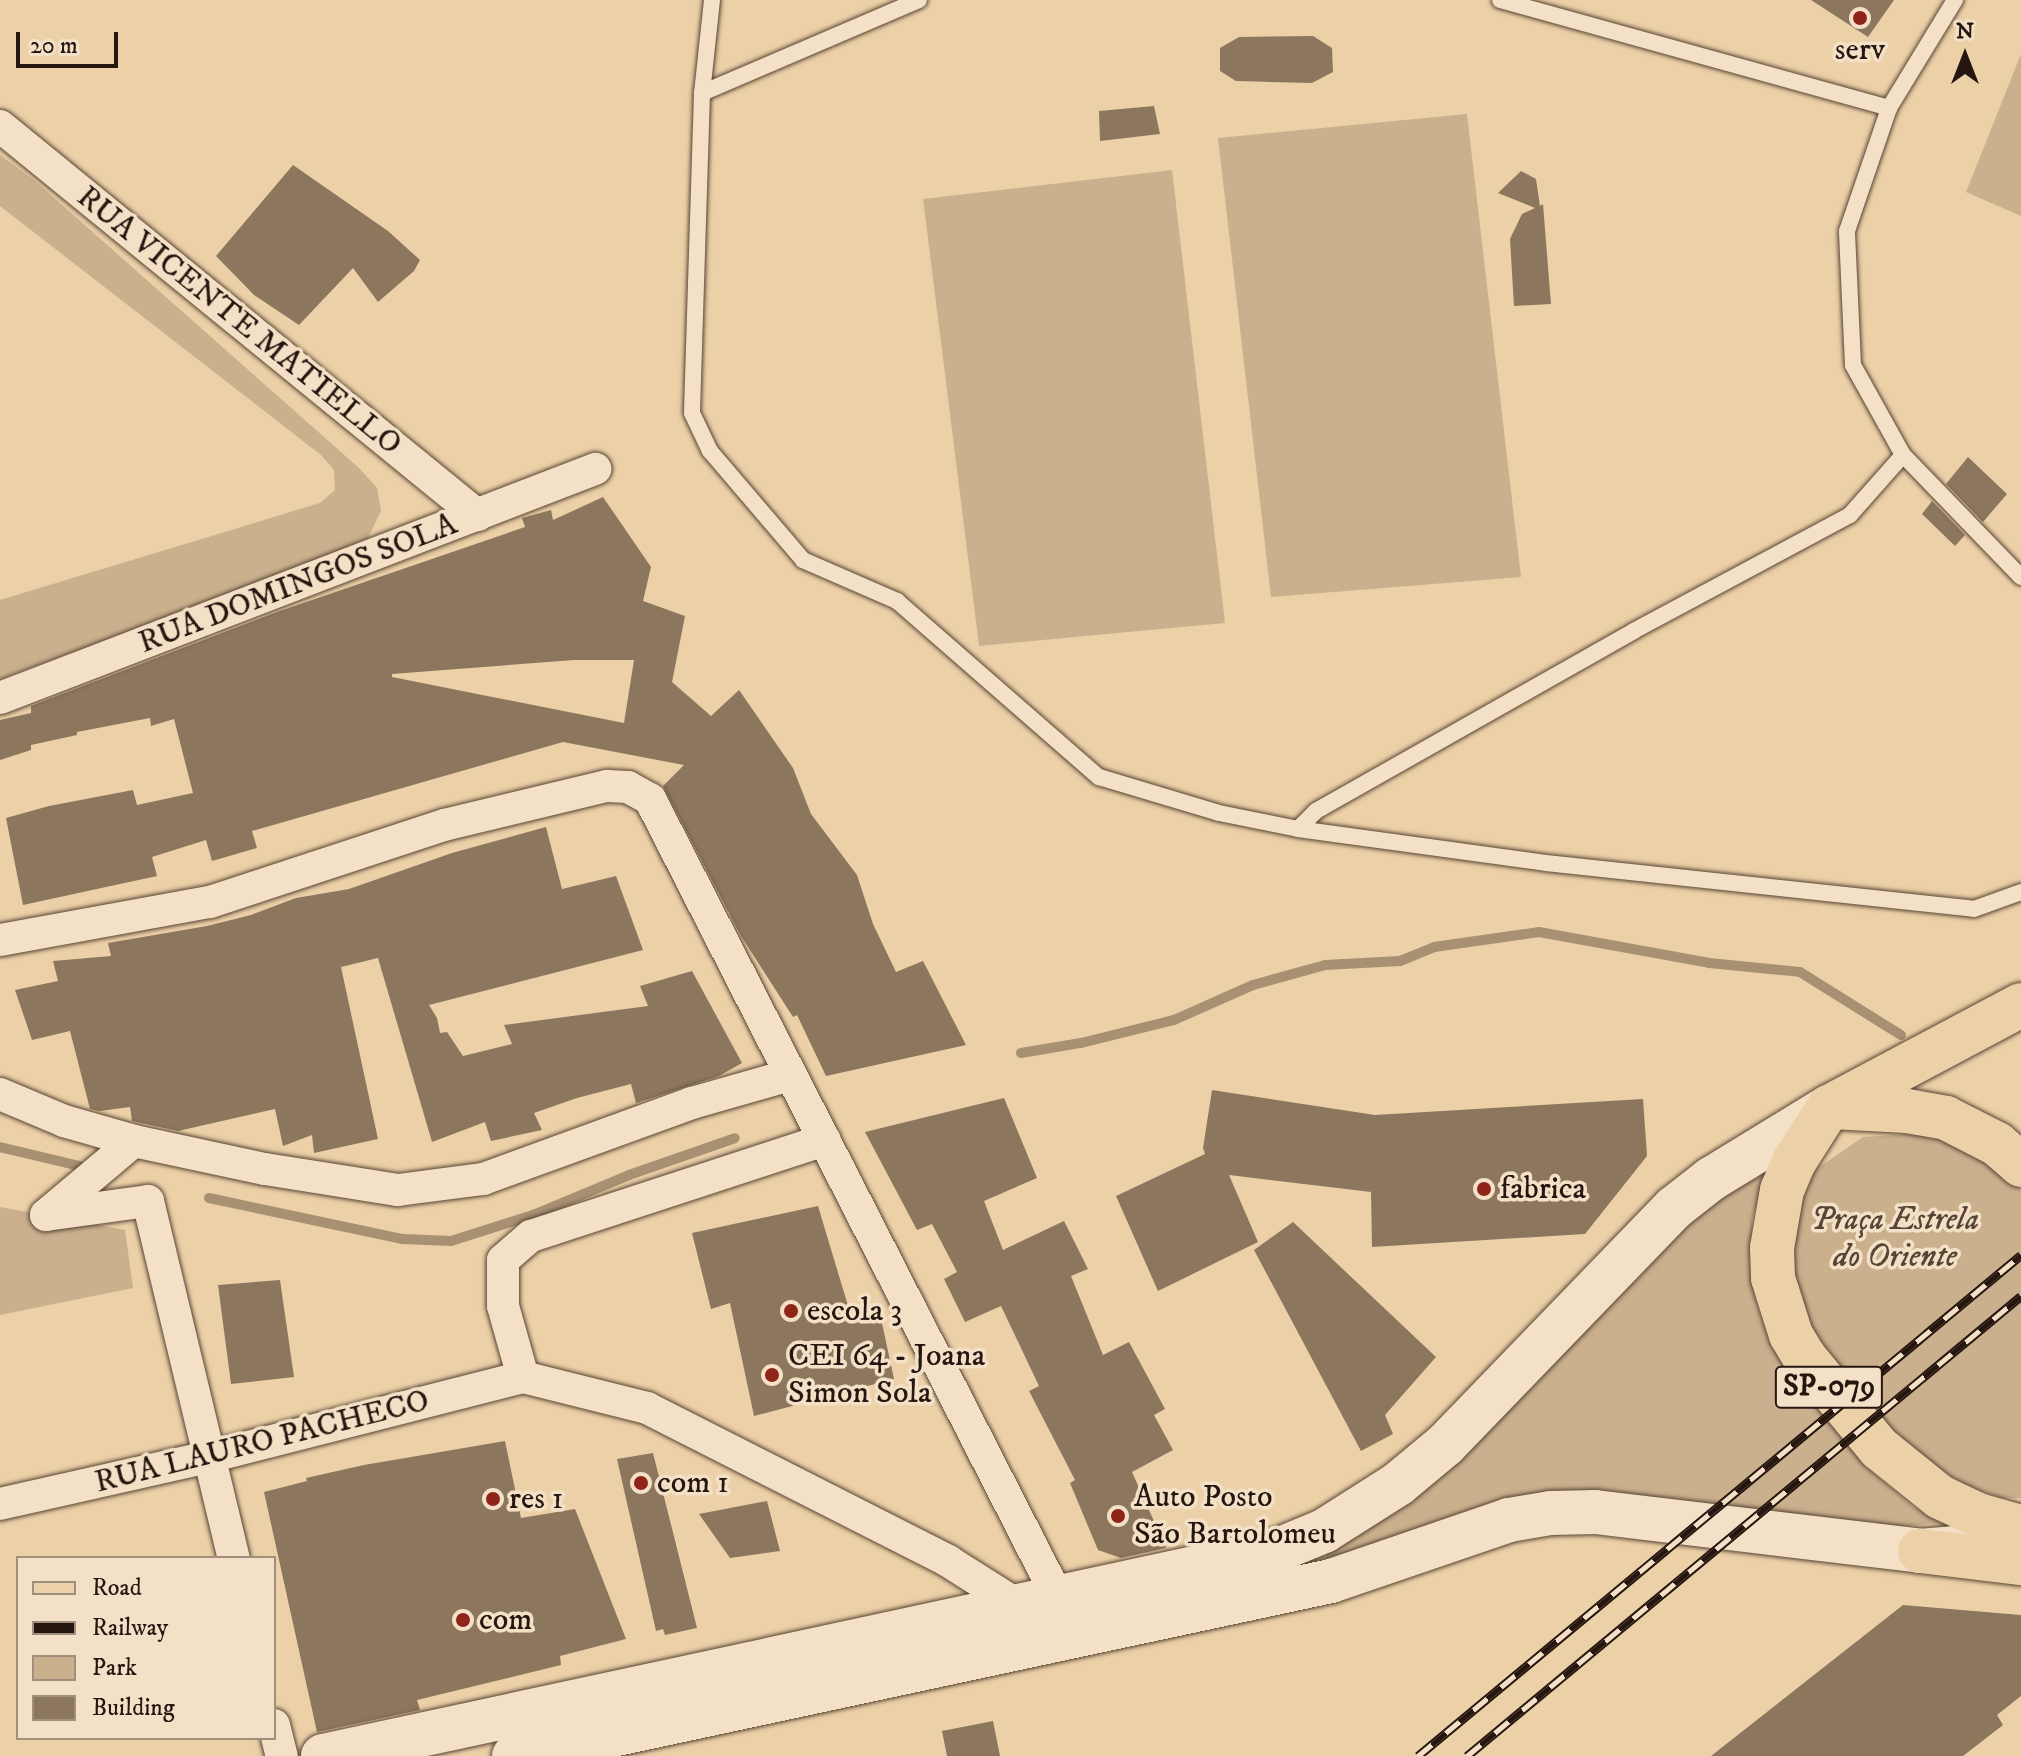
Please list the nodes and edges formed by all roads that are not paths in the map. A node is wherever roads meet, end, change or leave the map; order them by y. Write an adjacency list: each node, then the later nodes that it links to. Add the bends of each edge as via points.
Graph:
1 (712, 0): 5 (lane)
2 (919, 0): 5 (lane)
3 (1500, 0): 6 (lane)
4 (1955, 0): 6 (lane)
5 (702, 93): 13 (lane, via 692,413 710,451 803,560 897,601 1099,777 1219,813)
6 (1889, 108): 8 (lane, via 1847,231 1853,365)
7 (0, 126): 10 (street, RUA VICENTE MATIELLO)
8 (1903, 455): 11 (lane); 13 (lane, via 1850,515 1316,811)
9 (595, 469): 10 (street, RUA DOMINGOS SOLA)
10 (477, 515): 12 (street, RUA DOMINGOS SOLA)
11 (2021, 577)
12 (0, 698)
13 (1298, 829): 14 (lane, via 1546,863 1974,909)
14 (2021, 892)
15 (2, 930): 17 (street, via 210,902 444,825 607,786 628,787 650,799)
16 (2021, 1005): 19 (main road, SP-079)
17 (790, 1075): 20 (street); 21 (street, via 692,1103 483,1179 398,1190)
18 (0, 1094): 21 (street, via 64,1121)
19 (1829, 1107): 22 (main road, via 1946,1118 1997,1144); 26 (main road, SP-079, via 1794,1162 1774,1219 1773,1278 1791,1335 1899,1468 1940,1497); 31 (main road, via 1711,1179 1674,1208 1446,1444 1372,1501 1324,1531 1278,1550)
20 (825, 1140): 23 (street, via 531,1236 503,1260 503,1306); 31 (street)
21 (134, 1141): 24 (street, via 46,1215 148,1201)
22 (2021, 1165)
23 (523, 1377): 24 (street, RUA LAURO PACHECO); 31 (street, via 647,1408)
24 (209, 1457): 25 (street, RUA LAURO PACHECO); 29 (street)
25 (0, 1504)
26 (2021, 1527)
27 (2021, 1537): 28 (main road)
28 (1920, 1551): 30 (main road); 31 (main road, via 1595,1512 1551,1513 1509,1520 1331,1581)
29 (234, 1556)
30 (2021, 1563)
31 (1048, 1614): 32 (main road); 33 (main road)
32 (323, 1756)
33 (514, 1756)

